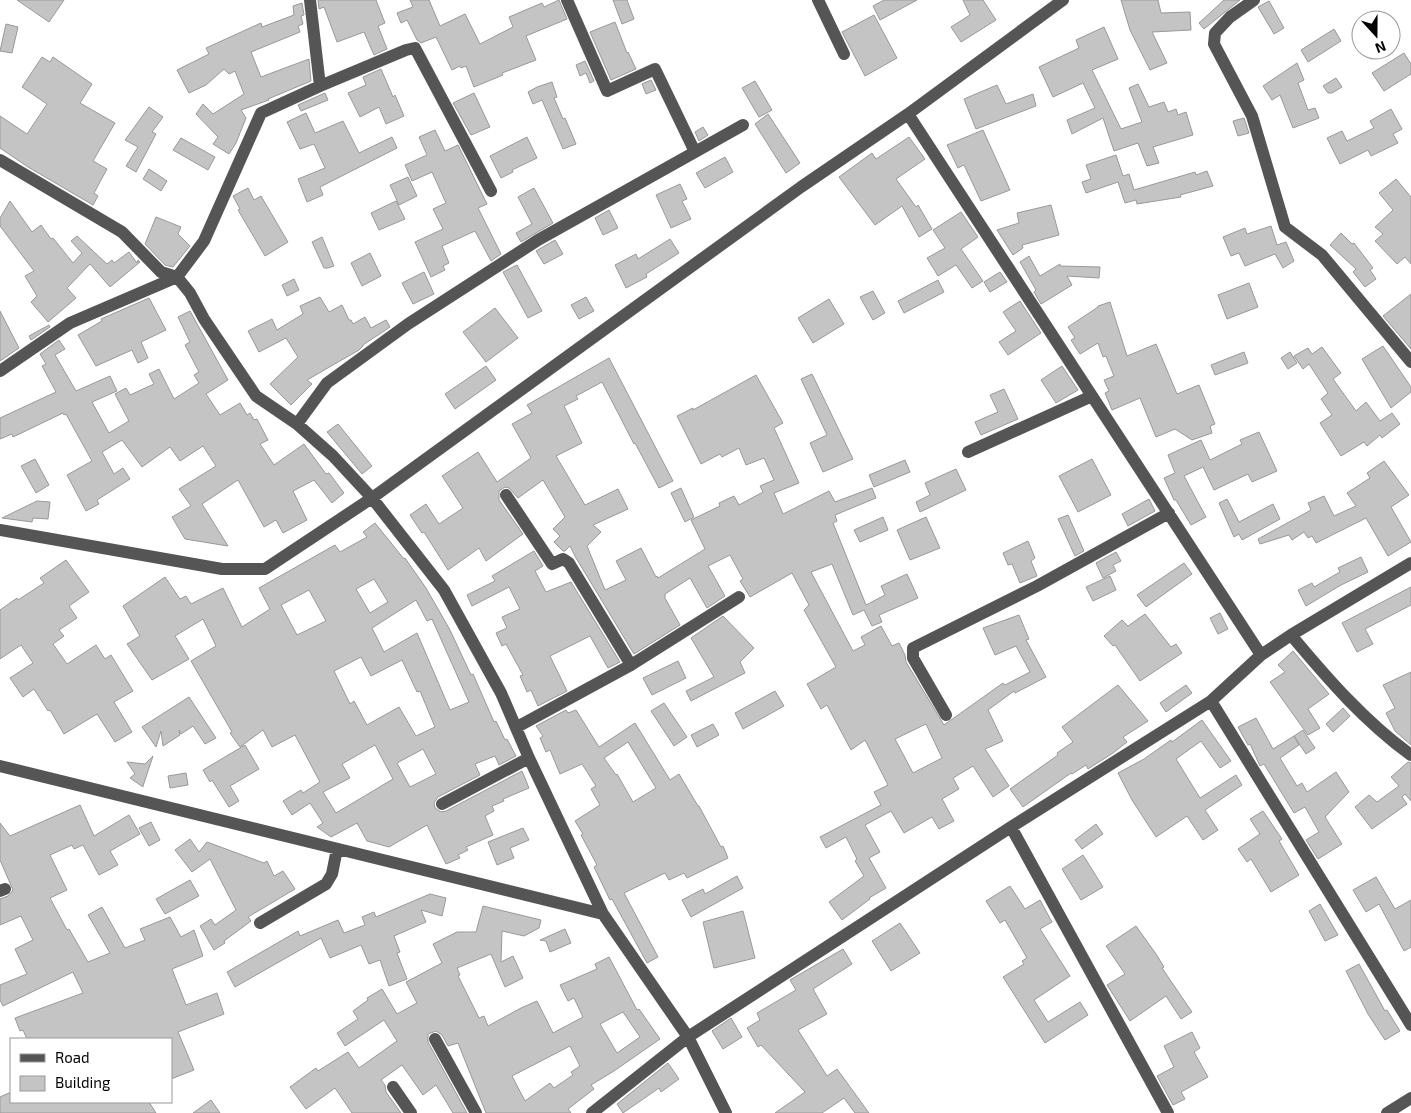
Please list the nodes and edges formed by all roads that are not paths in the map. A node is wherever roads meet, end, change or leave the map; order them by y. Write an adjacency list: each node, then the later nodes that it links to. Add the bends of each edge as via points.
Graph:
1 (310, 0): 7 (street)
2 (567, 0): 10 (street, via 607,91 655,69)
3 (818, 0): 6 (street)
4 (1063, 0): 8 (street)
5 (1254, 0): 14 (street, via 1230,17 1215,33 1214,44 1252,116 1285,227 1322,255)
6 (844, 54)
7 (320, 86): 12 (street, via 415,48); 13 (street, via 261,113 204,241)
8 (908, 114): 16 (street); 20 (street, via 801,187)
9 (743, 125): 10 (street)
10 (695, 152): 17 (street, via 538,240 408,324 328,383)
11 (0, 160): 13 (street, via 122,232 161,272)
12 (491, 191)
13 (177, 277): 15 (street, via 70,323); 17 (street, via 256,396)
14 (1411, 362)
15 (0, 371)
16 (1092, 396): 18 (street); 21 (street)
17 (297, 424): 20 (street, via 333,456)
18 (968, 452)
19 (506, 495): 27 (street, via 552,564 563,559 569,563)
20 (372, 498): 22 (street, via 265,569 222,569); 30 (street, via 444,590 501,693)
21 (1169, 513): 26 (street); 29 (street, via 1038,586 913,648 913,658)
22 (0, 530)
23 (1411, 563): 25 (street)
24 (738, 597): 27 (street)
25 (1291, 635): 26 (street); 31 (street, via 1327,678 1392,742)
26 (1261, 655): 28 (street)
27 (632, 665): 30 (street)
28 (1211, 701): 35 (street); 39 (street)
29 (946, 715)
30 (516, 727): 32 (street)
31 (1411, 756)
32 (529, 758): 34 (street); 37 (street)
33 (0, 766): 36 (street)
34 (442, 804)
35 (1011, 827): 40 (street); 48 (street)
36 (338, 849): 37 (street); 38 (street, via 326,884)
37 (603, 914): 40 (street)
38 (260, 923)
39 (1411, 1025)
40 (688, 1037): 46 (street); 47 (street)
41 (435, 1039): 45 (street)
42 (393, 1087): 44 (street)
43 (1411, 1098): 49 (street)
44 (411, 1113)
45 (476, 1113)
46 (592, 1113)
47 (726, 1113)
48 (1168, 1113)
49 (1387, 1113)

